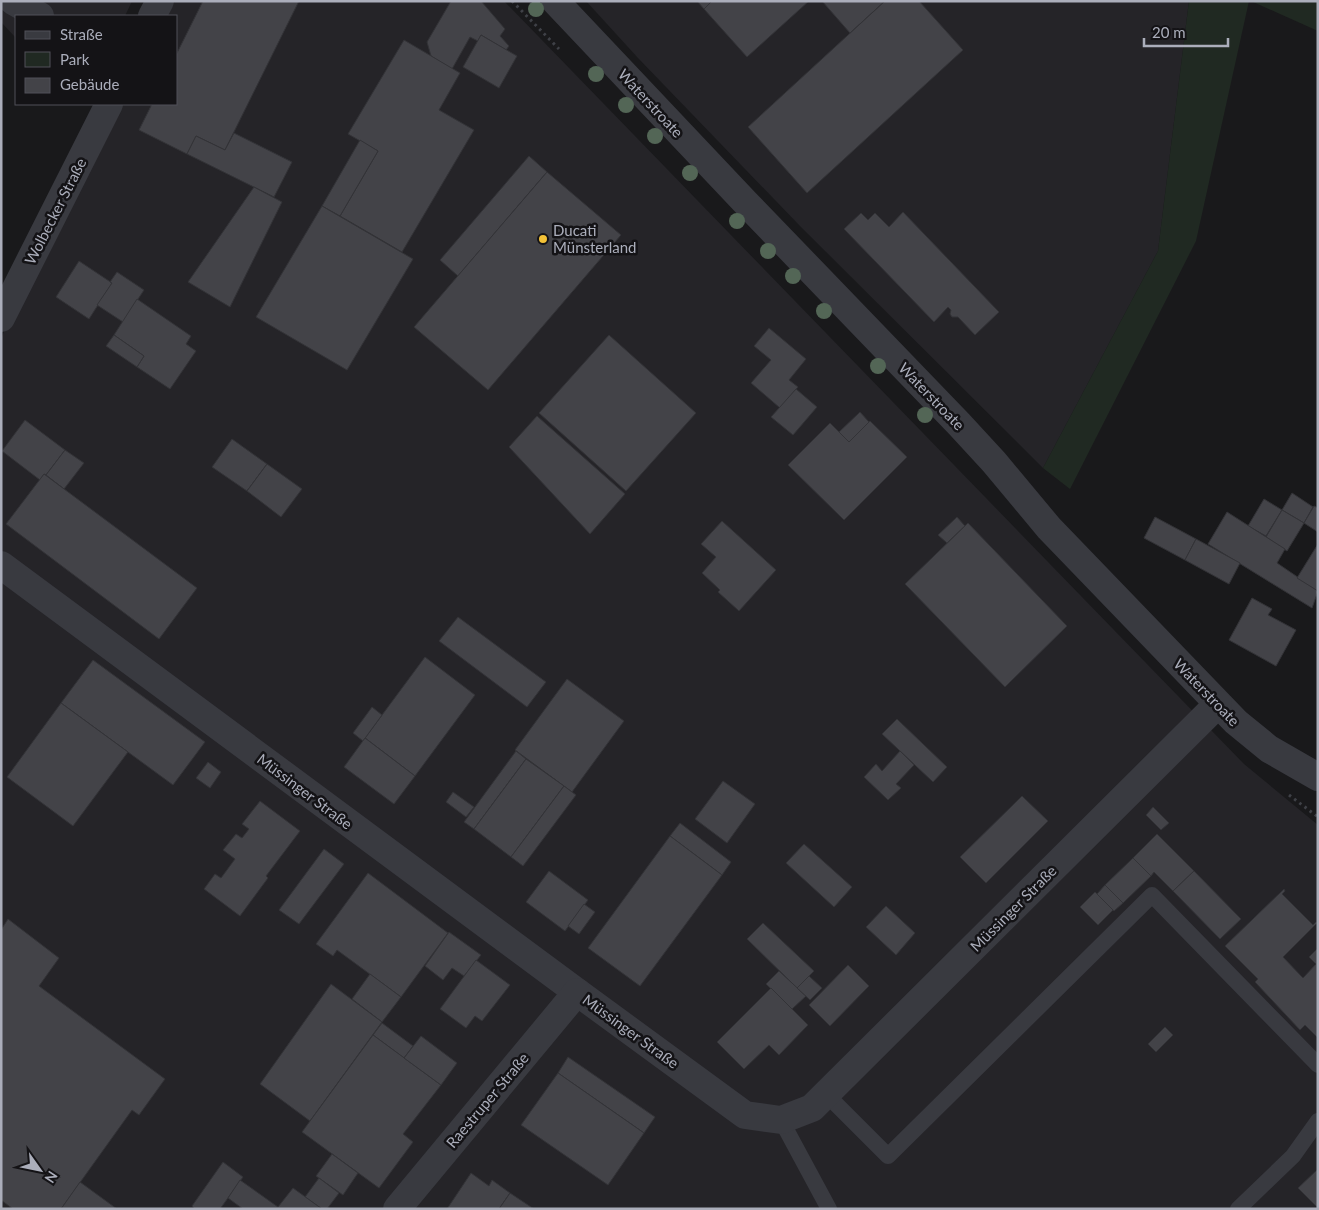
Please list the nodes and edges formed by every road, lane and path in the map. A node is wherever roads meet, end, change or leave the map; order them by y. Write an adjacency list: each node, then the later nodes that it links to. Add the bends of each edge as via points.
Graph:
1 (13, 1): 4 (street)
2 (160, 1): 5 (street)
3 (555, 1): 9 (street, Waterstroate, via 959,424 1049,528)
4 (38, 15)
5 (153, 15)
6 (108, 105): 7 (street, Wolbecker Straße)
7 (1, 318)
8 (1, 565): 11 (street, Müssinger Straße)
9 (1218, 704): 10 (street, Waterstroate, via 1251,736); 13 (street, Müssinger Straße)
10 (1318, 777)
11 (577, 992): 14 (street, Müssinger Straße, via 745,1114); 16 (street, Raestruper Straße)
12 (1318, 1065): 13 (lane, via 1152,895 888,1156)
13 (826, 1094): 14 (street, Müssinger Straße, via 812,1108)
14 (781, 1120): 17 (lane)
15 (1318, 1121): 18 (lane, via 1294,1156)
16 (397, 1209)
17 (829, 1209)
18 (1238, 1209)

